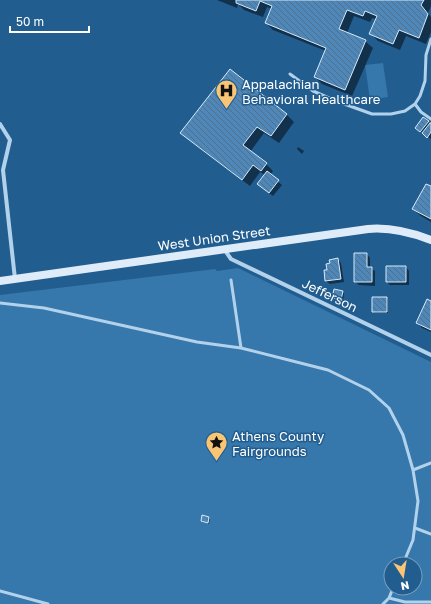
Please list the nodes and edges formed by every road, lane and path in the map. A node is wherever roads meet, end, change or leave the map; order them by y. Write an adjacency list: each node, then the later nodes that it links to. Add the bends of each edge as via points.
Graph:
1 (431, 39): 3 (lane, via 426,55 425,81)
2 (290, 74): 3 (lane, via 313,91 372,114 405,111)
3 (414, 104): 4 (lane)
4 (431, 119)
5 (0, 124): 6 (street, via 10,140 3,170)
6 (6, 204): 7 (street); 10 (street)
7 (0, 205)
8 (431, 240): 9 (main road, West Union Street, via 379,228)
9 (224, 249): 10 (main road, West Union Street); 15 (street, Jefferson, via 231,259)
10 (15, 279): 12 (main road, West Union Street)
11 (231, 280): 14 (lane)
12 (0, 281)
13 (0, 304): 14 (lane, via 44,308 197,342)
14 (241, 348): 17 (lane, via 328,370 369,390 389,408 403,435)
15 (431, 355)
16 (431, 463): 17 (lane)
17 (413, 470): 18 (lane, via 418,501)
18 (414, 528): 19 (lane); 20 (lane, via 413,540)
19 (431, 534)
20 (406, 556)
21 (0, 591): 24 (lane)
22 (389, 598): 23 (lane, via 405,602); 25 (lane)
23 (431, 602)
24 (48, 604)
25 (383, 604)

